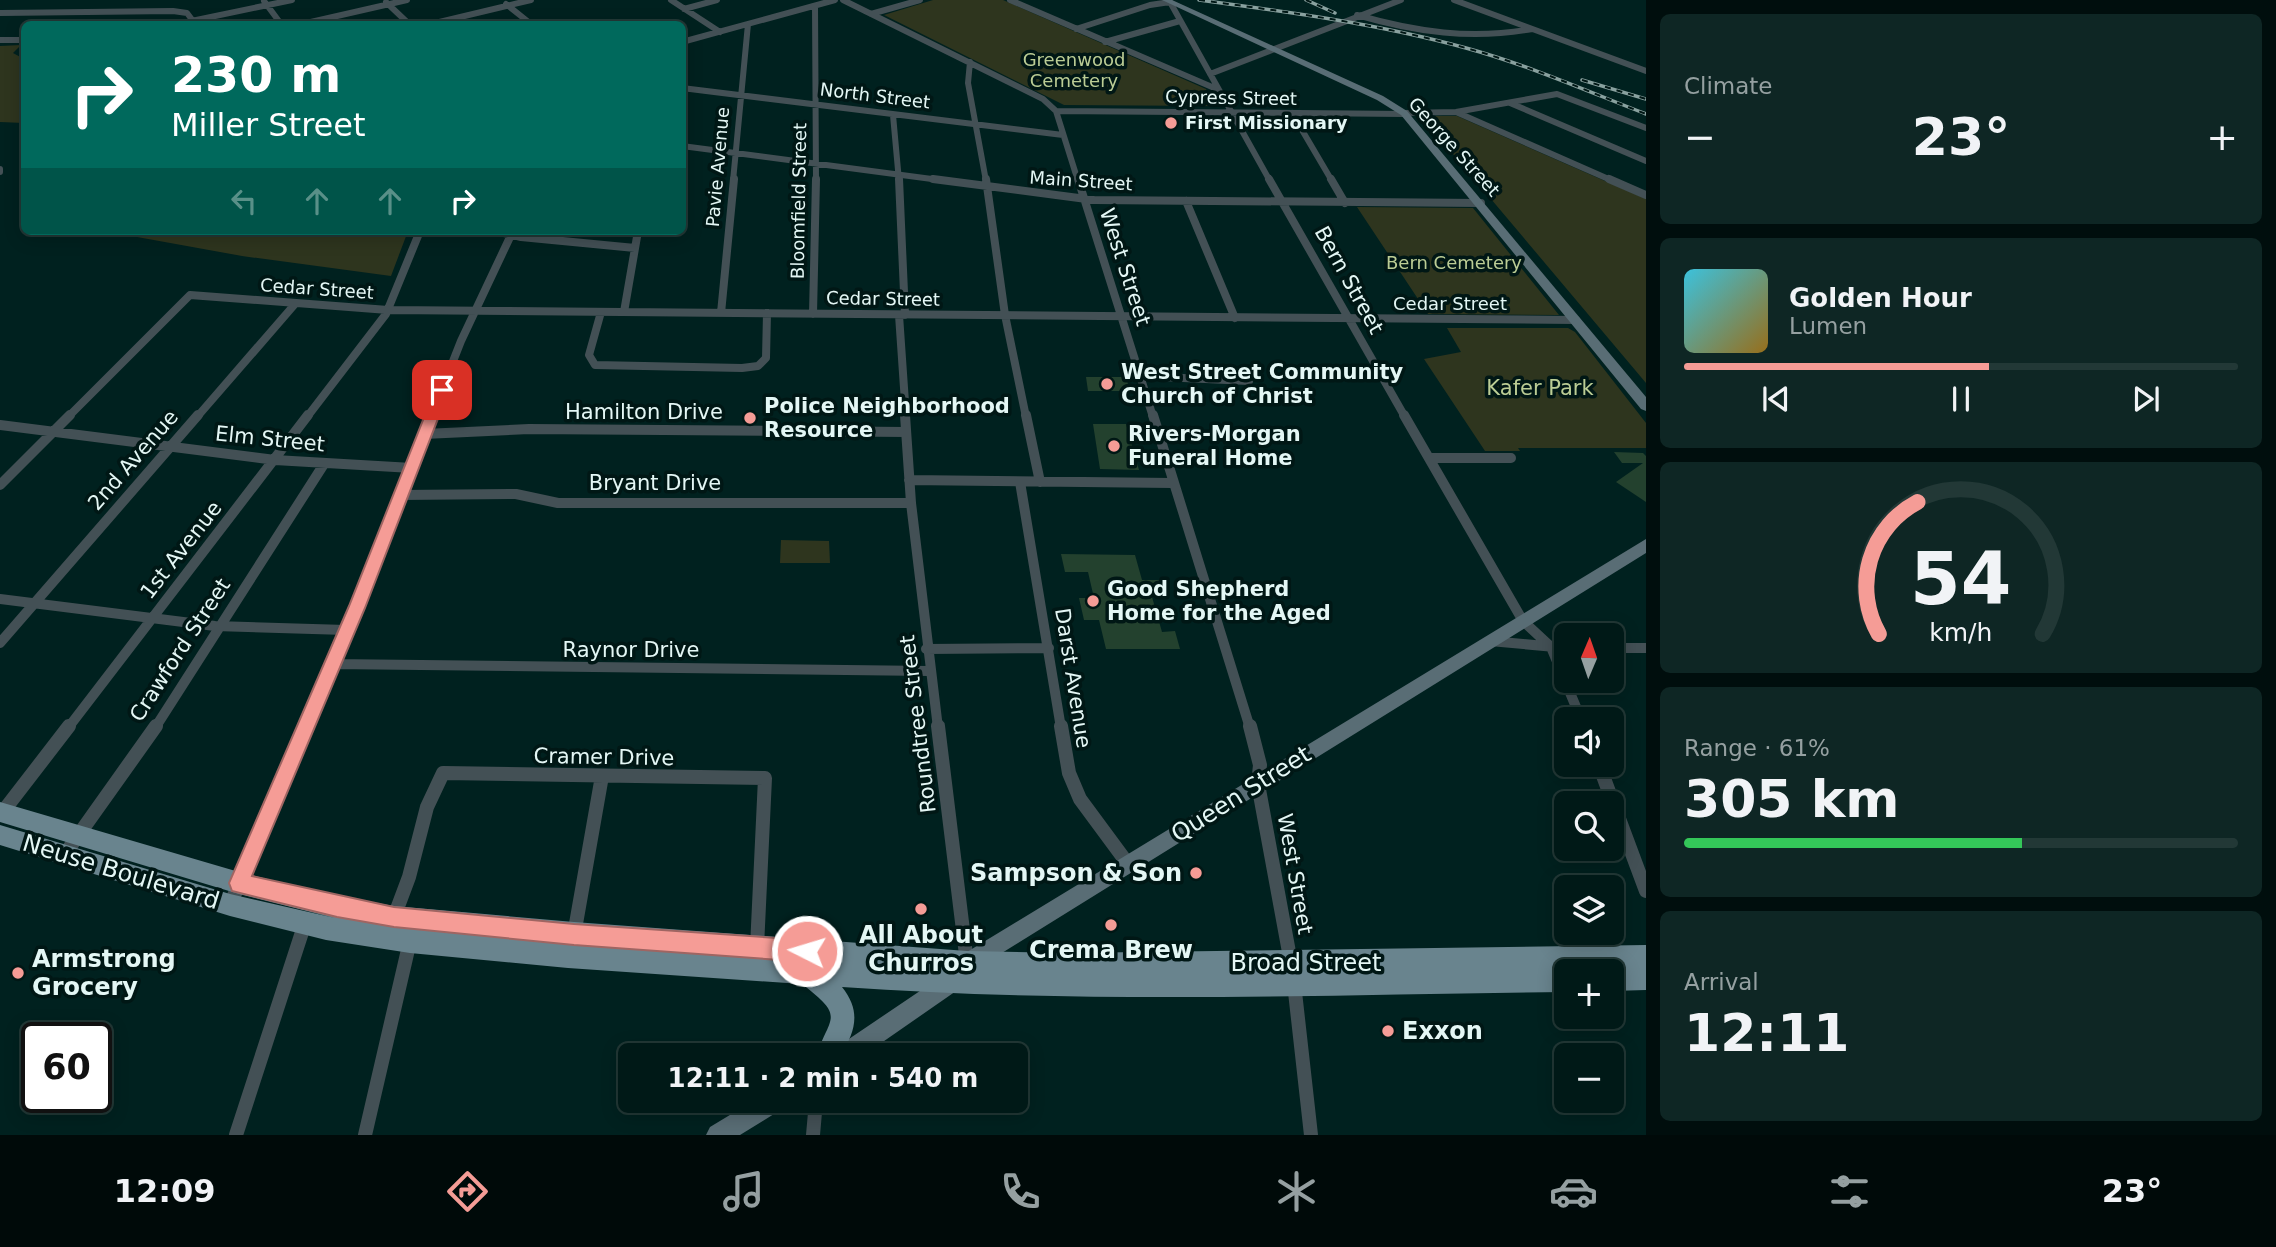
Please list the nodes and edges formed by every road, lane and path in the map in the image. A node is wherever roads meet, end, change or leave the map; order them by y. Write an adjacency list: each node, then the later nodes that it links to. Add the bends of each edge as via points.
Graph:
1 (292, 0): 15 (street)
2 (407, 0): 14 (street)
3 (501, 0): 16 (street)
4 (531, 0): 16 (street)
5 (670, 0): 18 (street)
6 (718, 0): 18 (street)
7 (835, 0): 17 (street)
8 (843, 0): 20 (street)
9 (920, 0): 20 (street)
10 (1010, 0): 30 (street)
11 (1401, 0): 21 (street)
12 (1454, 0): 31 (street)
13 (1168, 1): 28 (street, Bern Street); 30 (street); 37 (street, George Street)
14 (386, 2): 24 (street); 25 (street)
15 (265, 3): 22 (street); 23 (street)
16 (509, 5): 26 (street); 27 (street)
17 (815, 6): 29 (street); 45 (street, Bloomfield Street)
18 (684, 9): 32 (street)
19 (0, 13): 22 (street, via 173,11 187,13)
20 (871, 14): 38 (street)
21 (1357, 15): 31 (street, via 1447,35 1493,36); 37 (street)
22 (193, 21)
23 (279, 21)
24 (313, 21)
25 (406, 21)
26 (443, 21)
27 (528, 21)
28 (1180, 21): 36 (street); 40 (street, Bern Street)
29 (748, 24): 32 (street); 43 (street, Pavie Avenue)
30 (1076, 29): 36 (street)
31 (1532, 29): 39 (street)
32 (720, 32): 35 (street)
33 (0, 40): 34 (street)
34 (21, 40)
35 (686, 41)
36 (1105, 42): 42 (street)
37 (1272, 48): 40 (street); 50 (street, George Street, via 1380,97)
38 (970, 62): 46 (street, via 1049,102); 52 (street, via 968,83)
39 (1646, 71)
40 (1210, 74): 42 (street, Bern Street)
41 (686, 88): 43 (street, North Street)
42 (1219, 90): 47 (street, Bern Street)
43 (740, 95): 45 (street, North Street); 56 (street, Pavie Avenue)
44 (1508, 103): 48 (street, Cypress Street); 53 (street, Cypress Street, via 1557,94); 57 (street)
45 (816, 105): 51 (street, North Street); 58 (street, Bloomfield Street)
46 (1056, 111): 47 (street, Cypress Street); 54 (street, West Street)
47 (1232, 112): 49 (street, Cypress Street); 64 (street, Bern Street)
48 (1456, 112): 50 (street, Cypress Street); 61 (street)
49 (1292, 113): 50 (street, Cypress Street); 65 (street)
50 (1404, 113): 66 (street, George Street)
51 (893, 115): 52 (street, North Street); 59 (street, Roundtree Street)
52 (975, 125): 54 (street, North Street); 60 (street)
53 (1646, 128)
54 (1063, 135): 62 (street, West Street)
55 (686, 147): 56 (street, Main Street)
56 (735, 153): 58 (street, Main Street); 77 (street, Pavie Avenue)
57 (1646, 161)
58 (815, 164): 59 (street, Main Street); 79 (street, Bloomfield Street)
59 (899, 175): 60 (street, Main Street); 80 (street, Roundtree Street)
60 (987, 187): 62 (street, Main Street); 81 (street)
61 (1646, 195)
62 (1084, 199): 63 (street, Main Street); 82 (street, West Street)
63 (1186, 201): 64 (street, Main Street); 83 (street)
64 (1283, 202): 65 (street, Main Street); 84 (street, Bern Street)
65 (1345, 203): 66 (street, Main Street)
66 (1481, 203): 85 (street, George Street)
67 (418, 235): 73 (street, 1st Avenue)
68 (511, 235): 69 (street); 74 (street)
69 (544, 235): 71 (street)
70 (637, 235): 71 (street)
71 (635, 248): 76 (street)
72 (296, 304): 73 (street, Cedar Street); 91 (street, Cedar Street, via 190,295); 93 (street, 2nd Avenue)
73 (388, 310): 74 (street, Cedar Street); 96 (street, 1st Avenue)
74 (475, 311): 75 (street, Cedar Street); 92 (street)
75 (601, 312): 76 (street, Cedar Street); 78 (street, via 589,355 595,365 742,368 758,366 766,358)
76 (624, 312): 77 (street, Cedar Street)
77 (720, 313): 78 (street, Cedar Street)
78 (767, 313): 79 (street, Cedar Street)
79 (813, 314): 80 (street, Cedar Street)
80 (902, 315): 81 (street, Cedar Street); 90 (street, Roundtree Street)
81 (1005, 315): 82 (street, Cedar Street); 101 (street)
82 (1121, 316): 83 (street, Cedar Street); 86 (street, West Street)
83 (1235, 318): 84 (street, Cedar Street)
84 (1349, 319): 85 (street, Cedar Street); 94 (street, Bern Street)
85 (1576, 320): 88 (street, George Street)
86 (1139, 376): 87 (street); 102 (street, West Street)
87 (1249, 380)
88 (1646, 406)
89 (0, 425): 91 (street, Elm Street)
90 (906, 432): 92 (street, Hamilton Drive, via 529,429); 99 (street, Roundtree Street)
91 (54, 433): 93 (street, Elm Street); 103 (street)
92 (424, 434): 98 (street)
93 (170, 447): 96 (street, Elm Street); 108 (street, 2nd Avenue)
94 (1430, 458): 95 (street); 110 (street, Bern Street)
95 (1511, 458)
96 (275, 460): 97 (street, Elm Street); 109 (street, 1st Avenue)
97 (324, 464): 98 (street, Elm Street); 111 (street, Crawford Street)
98 (412, 468): 104 (street)
99 (909, 480): 100 (street); 105 (street, Roundtree Street)
100 (1020, 482): 101 (street); 117 (street, Darst Avenue)
101 (1040, 482): 102 (street)
102 (1172, 483): 126 (street, West Street, via 1241,694 1260,765)
103 (0, 485)
104 (400, 495): 105 (street, Bryant Drive, via 516,494 558,503); 112 (street)
105 (911, 503): 120 (street, Roundtree Street)
106 (1646, 545): 110 (street, Queen Street)
107 (0, 599): 108 (street)
108 (34, 604): 109 (street); 114 (street, 2nd Avenue)
109 (149, 621): 111 (street); 127 (street, 1st Avenue)
110 (1523, 621): 113 (street, Queen Street); 115 (street, Bern Street)
111 (220, 628): 112 (street); 128 (street, Crawford Street)
112 (345, 630): 121 (street)
113 (1490, 641): 115 (street); 126 (street, Queen Street)
114 (0, 643)
115 (1551, 647): 116 (street); 123 (street, Bern Street)
116 (1554, 647)
117 (1049, 648): 120 (street); 129 (street, Darst Avenue, via 1069,773 1080,799)
118 (1624, 648): 119 (street)
119 (1646, 648)
120 (926, 649): 122 (street, Roundtree Street)
121 (332, 664): 122 (street, Raynor Drive); 130 (street)
122 (929, 671): 139 (street, Roundtree Street)
123 (1576, 707)
124 (602, 776): 133 (street, Cramer Drive, via 443,773 428,805); 136 (street); 137 (street, Cramer Drive, via 765,778)
125 (1603, 777): 131 (street)
126 (1258, 783): 129 (street, Queen Street); 140 (street, West Street)
127 (1, 820): 128 (main road, Neuse Boulevard)
128 (72, 845): 130 (main road, Neuse Boulevard); 132 (main road, Neuse Boulevard)
129 (1128, 864): 139 (street, Queen Street)
130 (239, 883): 132 (street); 133 (main road, Neuse Boulevard)
131 (1646, 891)
132 (229, 905): 134 (main road, Neuse Boulevard)
133 (394, 917): 136 (main road, Neuse Boulevard)
134 (305, 923): 135 (main road, Neuse Boulevard); 150 (street)
135 (410, 941): 136 (main road, Neuse Boulevard); 151 (street)
136 (571, 945): 137 (main road, Neuse Boulevard); 141 (main road, Neuse Boulevard)
137 (757, 947): 139 (main road, Neuse Boulevard)
138 (1646, 957): 140 (main road, Broad Street)
139 (967, 963): 140 (main road, Broad Street); 145 (street, Queen Street)
140 (1292, 972): 144 (main road, Broad Street); 145 (main road, Broad Street, via 1070,986); 154 (street, West Street)
141 (808, 974): 145 (main road, Neuse Boulevard); 146 (main road, via 831,991 840,1005 844,1024)
142 (1646, 978): 143 (main road)
143 (1624, 979)
144 (1554, 980)
145 (950, 983): 147 (street, Queen Street)
146 (834, 1043)
147 (862, 1043)
148 (754, 1113): 152 (street)
149 (815, 1113): 153 (street)
150 (236, 1135)
151 (365, 1135)
152 (718, 1135)
153 (813, 1135)
154 (1311, 1135)

